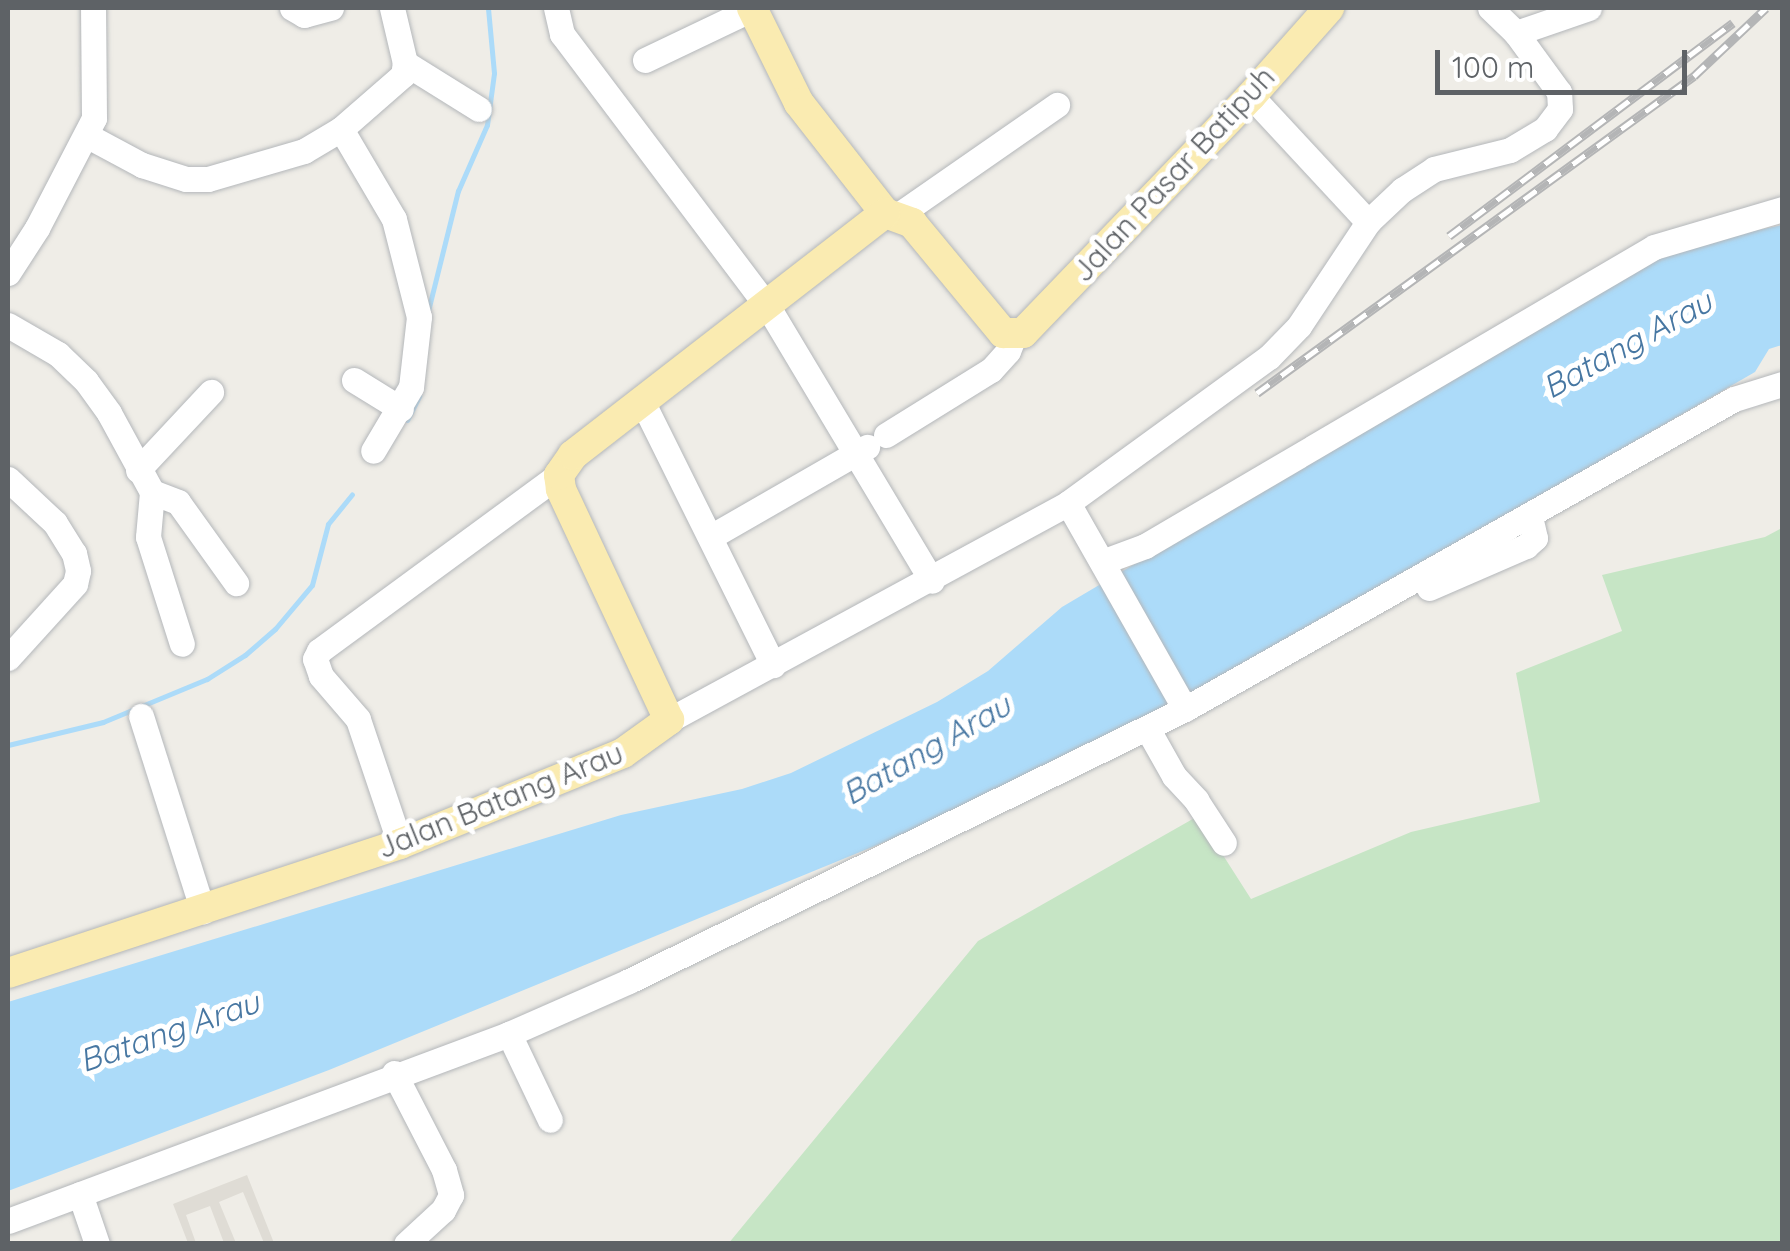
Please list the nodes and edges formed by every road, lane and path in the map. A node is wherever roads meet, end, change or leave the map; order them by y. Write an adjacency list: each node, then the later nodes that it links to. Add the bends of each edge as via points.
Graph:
1 (93, 8): 17 (street, via 95,103)
2 (292, 8): 3 (street, via 304,15)
3 (331, 8)
4 (392, 8): 12 (street)
5 (556, 8): 22 (street, via 562,34)
6 (752, 8): 11 (street); 19 (main road, via 799,102)
7 (1329, 8): 13 (main road, Jalan Pasar Batipuh)
8 (1490, 8): 10 (street, Jalan Batang Arau)
9 (1589, 8): 10 (street)
10 (1516, 33): 20 (street, Jalan Batang Arau, via 1559,92 1555,118 1510,150 1434,169)
11 (645, 60)
12 (405, 63): 15 (street); 16 (street, via 399,80)
13 (1251, 96): 20 (street); 24 (main road, Jalan Pasar Batipuh)
14 (1057, 105): 19 (street)
15 (479, 109)
16 (341, 129): 17 (street, via 304,151 197,179 142,165); 29 (street, via 405,248 420,335 415,375)
17 (86, 135): 21 (street)
18 (1782, 208): 37 (street, via 1654,248)
19 (891, 214): 22 (main road); 24 (main road, via 912,224 995,325)
20 (1368, 222): 35 (street, Jalan Batang Arau, via 1299,326 1270,357)
21 (8, 271)
22 (768, 307): 28 (main road); 30 (street)
23 (8, 325): 34 (street, via 36,338 86,381)
24 (1014, 336): 30 (street, via 992,370)
25 (354, 380): 29 (street)
26 (1782, 384): 43 (street, via 1734,399)
27 (211, 392): 34 (street)
28 (642, 401): 32 (main road); 36 (street)
29 (401, 409): 31 (street)
30 (870, 445): 36 (street); 38 (street)
31 (373, 452)
32 (559, 474): 45 (main road); 48 (street, via 315,659 321,676 358,719)
33 (8, 479): 41 (street, via 55,523 78,571 75,584)
34 (145, 481): 39 (street, via 178,502); 40 (street, via 148,537)
35 (1068, 503): 37 (street); 38 (street, Jalan Batang Arau)
36 (712, 536): 42 (street)
37 (1104, 566): 43 (street)
38 (932, 581): 42 (street, Jalan Batang Arau)
39 (236, 582)
40 (182, 644)
41 (8, 658)
42 (774, 665): 45 (street, Jalan Batang Arau)
43 (1184, 707): 46 (street)
44 (141, 716): 49 (street)
45 (668, 720): 48 (main road, Jalan Batang Arau, via 623,753)
46 (1146, 728): 47 (street); 51 (street)
47 (1224, 843)
48 (400, 844): 49 (main road, Jalan Batang Arau)
49 (204, 911): 50 (main road, Jalan Batang Arau)
50 (8, 973)
51 (509, 1034): 52 (street); 53 (street)
52 (394, 1074): 54 (street); 56 (street, via 450,1184 449,1204)
53 (550, 1120)
54 (80, 1194): 55 (street); 57 (street)
55 (8, 1220)
56 (431, 1232): 58 (street)
57 (97, 1244)
58 (406, 1244)

